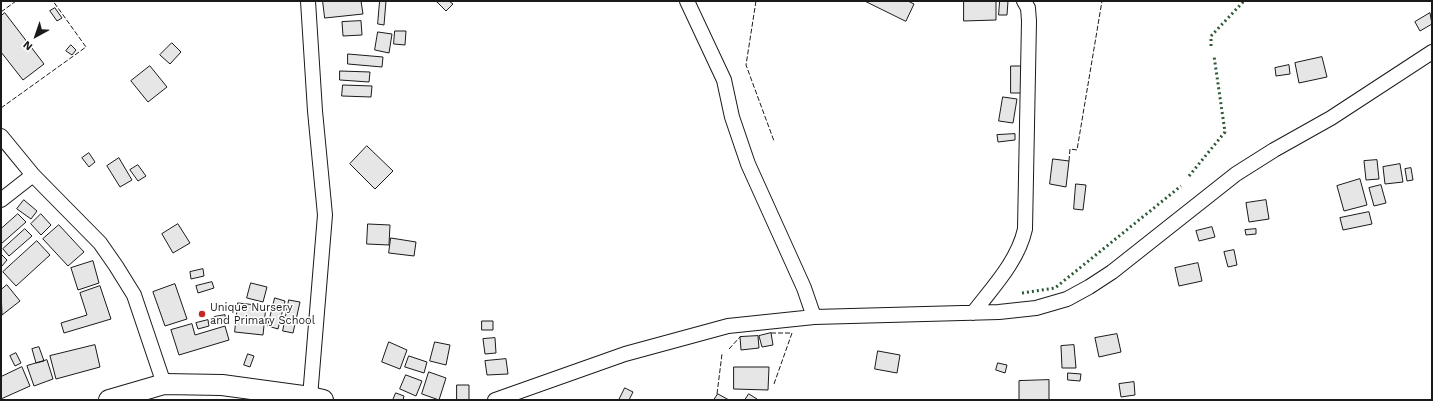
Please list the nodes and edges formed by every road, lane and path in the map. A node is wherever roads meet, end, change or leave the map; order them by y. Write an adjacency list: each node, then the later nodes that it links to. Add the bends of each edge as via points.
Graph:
1 (308, 1): 11 (street, via 325,215)
2 (687, 1): 9 (street, via 724,80 730,111 748,164 804,288)
3 (1024, 1): 8 (street, via 1028,8 1029,21 1025,229 1022,244 1015,256)
4 (1432, 52): 8 (street, via 1331,118 1236,174 1174,225 1089,287 1067,298 1036,308)
5 (1, 136): 6 (street)
6 (33, 175): 7 (street); 10 (street, via 100,243 120,272 134,295)
7 (1, 200)
8 (973, 313): 9 (street)
9 (814, 317): 13 (street, via 721,328 625,354)
10 (164, 384): 11 (street, via 222,384); 12 (street)
11 (317, 398)
12 (109, 400)
13 (495, 400)

